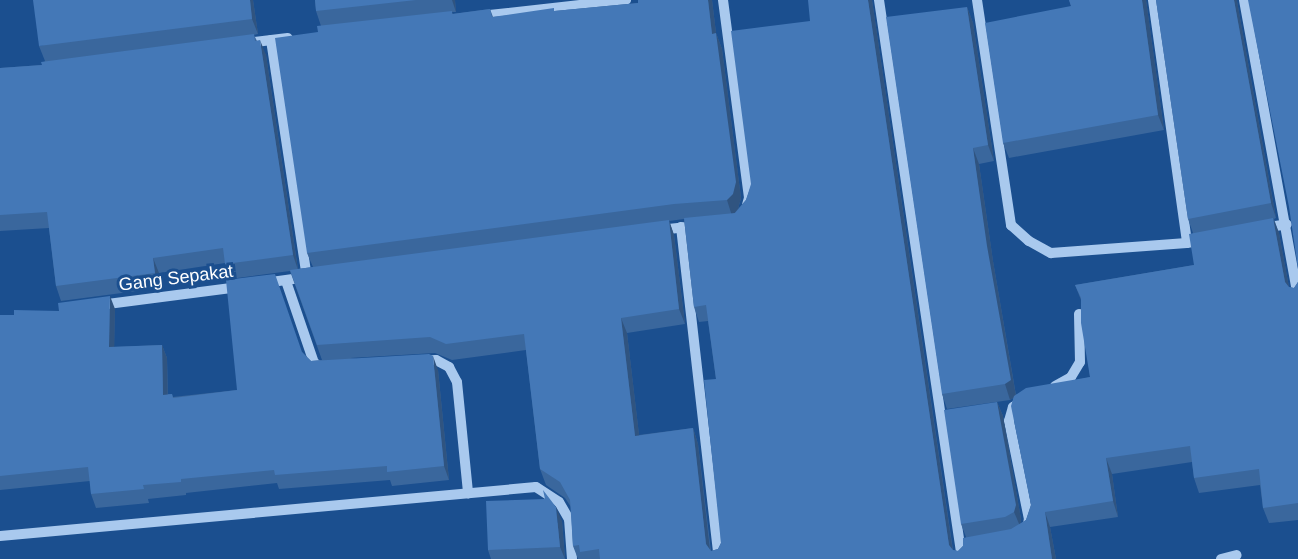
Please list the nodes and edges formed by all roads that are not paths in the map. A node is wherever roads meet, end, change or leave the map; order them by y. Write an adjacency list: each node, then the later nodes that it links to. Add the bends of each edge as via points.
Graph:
1 (626, 0): 7 (street)
2 (723, 0): 11 (street, via 749,198)
3 (879, 0): 33 (street, via 946,418 965,546)
4 (977, 0): 18 (street, via 1011,225 1051,253)
5 (1153, 0): 18 (street)
6 (1244, 0): 12 (street)
7 (472, 17)
8 (295, 37): 9 (street)
9 (271, 40): 10 (street); 20 (street)
10 (236, 45)
11 (743, 215)
12 (1287, 224): 15 (street); 22 (street)
13 (714, 225): 14 (street)
14 (681, 227): 16 (street); 32 (street)
15 (1253, 230)
16 (646, 232)
17 (1209, 239): 18 (street)
18 (1187, 243)
19 (319, 276): 20 (street, Gang Sepakat)
20 (307, 278): 21 (street, Gang Sepakat)
21 (286, 280): 23 (street, Gang Sepakat); 26 (street, via 314,363 320,368)
22 (1298, 296)
23 (92, 306)
24 (1079, 314): 28 (street, via 1080,362 1071,377 1007,408 1029,519 1026,531)
25 (415, 362): 27 (street, via 436,360 449,367 457,382)
26 (339, 368)
27 (468, 493): 29 (street); 31 (street, via 536,487 559,502 570,519)
28 (1020, 534)
29 (0, 536)
30 (1237, 555): 34 (street)
31 (572, 559)
32 (719, 559)
33 (962, 559)
34 (1221, 559)

